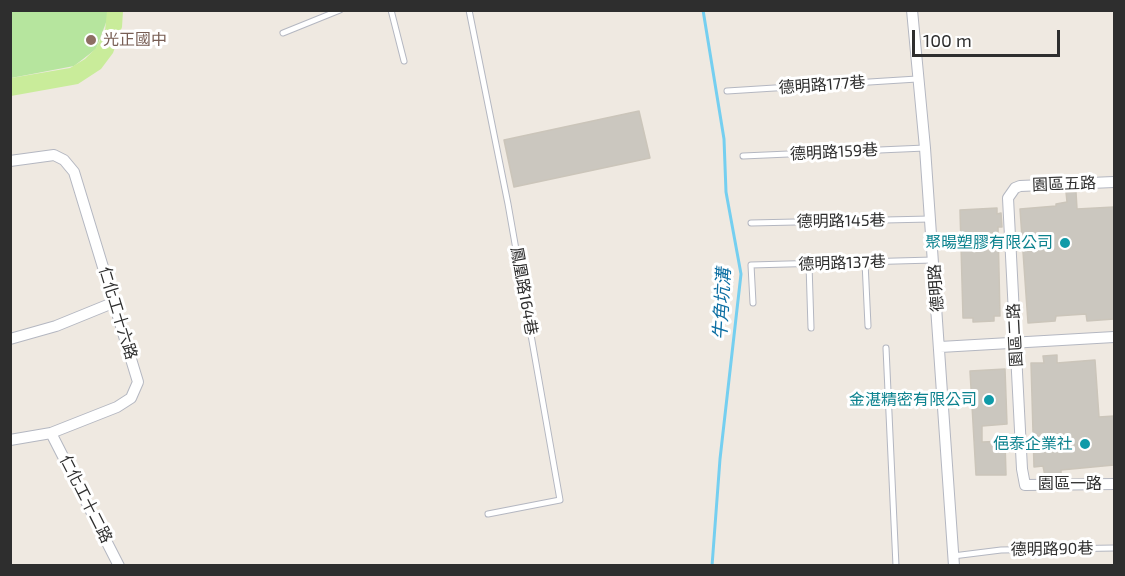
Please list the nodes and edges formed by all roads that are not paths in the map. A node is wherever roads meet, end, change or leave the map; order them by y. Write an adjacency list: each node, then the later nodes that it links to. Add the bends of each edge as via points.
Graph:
1 (340, 10): 5 (lane)
2 (391, 10): 6 (lane)
3 (469, 10): 32 (lane, 鳳凰路164巷, via 560,500)
4 (912, 10): 7 (street, 德明路)
5 (283, 33)
6 (404, 61)
7 (917, 79): 8 (lane, 德明路177巷); 9 (street, 德明路)
8 (727, 91)
9 (925, 148): 10 (lane, 德明路159巷); 14 (street, 德明路)
10 (743, 156)
11 (10, 161): 19 (street, 仁化工十六路, via 49,155 71,166)
12 (1114, 182): 13 (street, 園區五路)
13 (1015, 188): 25 (street, 園區二路, via 1008,198)
14 (930, 219): 15 (lane, 德明路145巷); 16 (street, 德明路)
15 (751, 223)
16 (933, 260): 17 (lane, 德明路137巷); 26 (street, 德明路)
17 (865, 262): 18 (lane, 德明路137巷); 21 (lane)
18 (809, 264): 20 (lane, 德明路137巷, via 751,265); 22 (lane)
19 (115, 302): 24 (street, via 56,326); 28 (street, 仁化工十六路, via 137,374 134,394 126,403)
20 (753, 303)
21 (868, 326)
22 (811, 328)
23 (1114, 337): 25 (street)
24 (10, 339)
25 (1015, 343): 26 (street); 31 (street, 園區二路)
26 (940, 347): 34 (street, 德明路)
27 (886, 348): 36 (lane)
28 (51, 433): 29 (street, 仁化工十六路); 35 (street, 仁化工十二路)
29 (10, 440)
30 (1114, 484): 31 (street, 園區一路)
31 (1025, 485)
32 (488, 514)
33 (1114, 548): 34 (lane, 德明路90巷, via 1001,550)
34 (954, 561)
35 (119, 566)
36 (896, 566)

